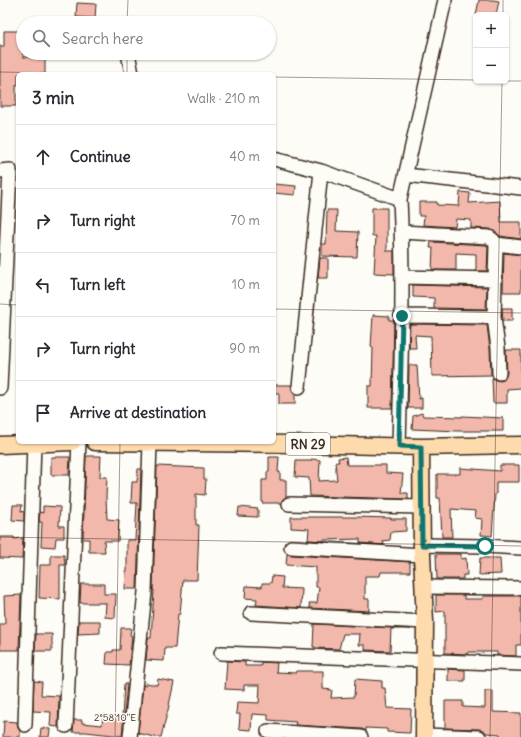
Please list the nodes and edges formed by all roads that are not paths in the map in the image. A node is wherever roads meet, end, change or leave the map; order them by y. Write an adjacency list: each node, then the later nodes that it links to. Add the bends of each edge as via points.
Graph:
1 (445, 0): 7 (street)
2 (129, 60): 3 (street)
3 (132, 72)
4 (276, 160): 6 (street)
5 (0, 171): 19 (street, via 10,170)
6 (321, 171): 9 (street); 18 (street)
7 (406, 176): 8 (street); 9 (street)
8 (521, 188)
9 (400, 200): 10 (street)
10 (402, 232): 11 (street, via 489,237); 13 (street)
11 (496, 244): 12 (street); 14 (street)
12 (521, 247)
13 (402, 277): 14 (street); 15 (street)
14 (495, 279): 16 (street)
15 (402, 316): 16 (street); 27 (street)
16 (494, 317): 17 (street)
17 (499, 373)
18 (299, 387)
19 (0, 388)
20 (17, 444): 25 (main road)
21 (34, 444): 41 (street)
22 (79, 444): 42 (street)
23 (154, 444): 45 (street, via 145,592)
24 (276, 444): 27 (main road, RN 29)
25 (0, 445)
26 (521, 445): 28 (main road, RN 29)
27 (399, 446): 28 (main road, RN 29)
28 (421, 447): 30 (main road)
29 (288, 504): 30 (street)
30 (421, 507): 33 (main road)
31 (291, 547): 33 (street)
32 (521, 548): 33 (street, via 485,546)
33 (422, 550): 34 (main road)
34 (423, 586): 35 (street); 37 (main road)
35 (521, 588)
36 (251, 613): 37 (street)
37 (425, 622): 39 (main road)
38 (221, 653): 39 (street)
39 (424, 660): 40 (street); 44 (main road)
40 (521, 664)
41 (25, 724)
42 (66, 726)
43 (268, 731): 46 (street)
44 (424, 736): 47 (street)
45 (130, 737)
46 (361, 737)
47 (479, 737)

